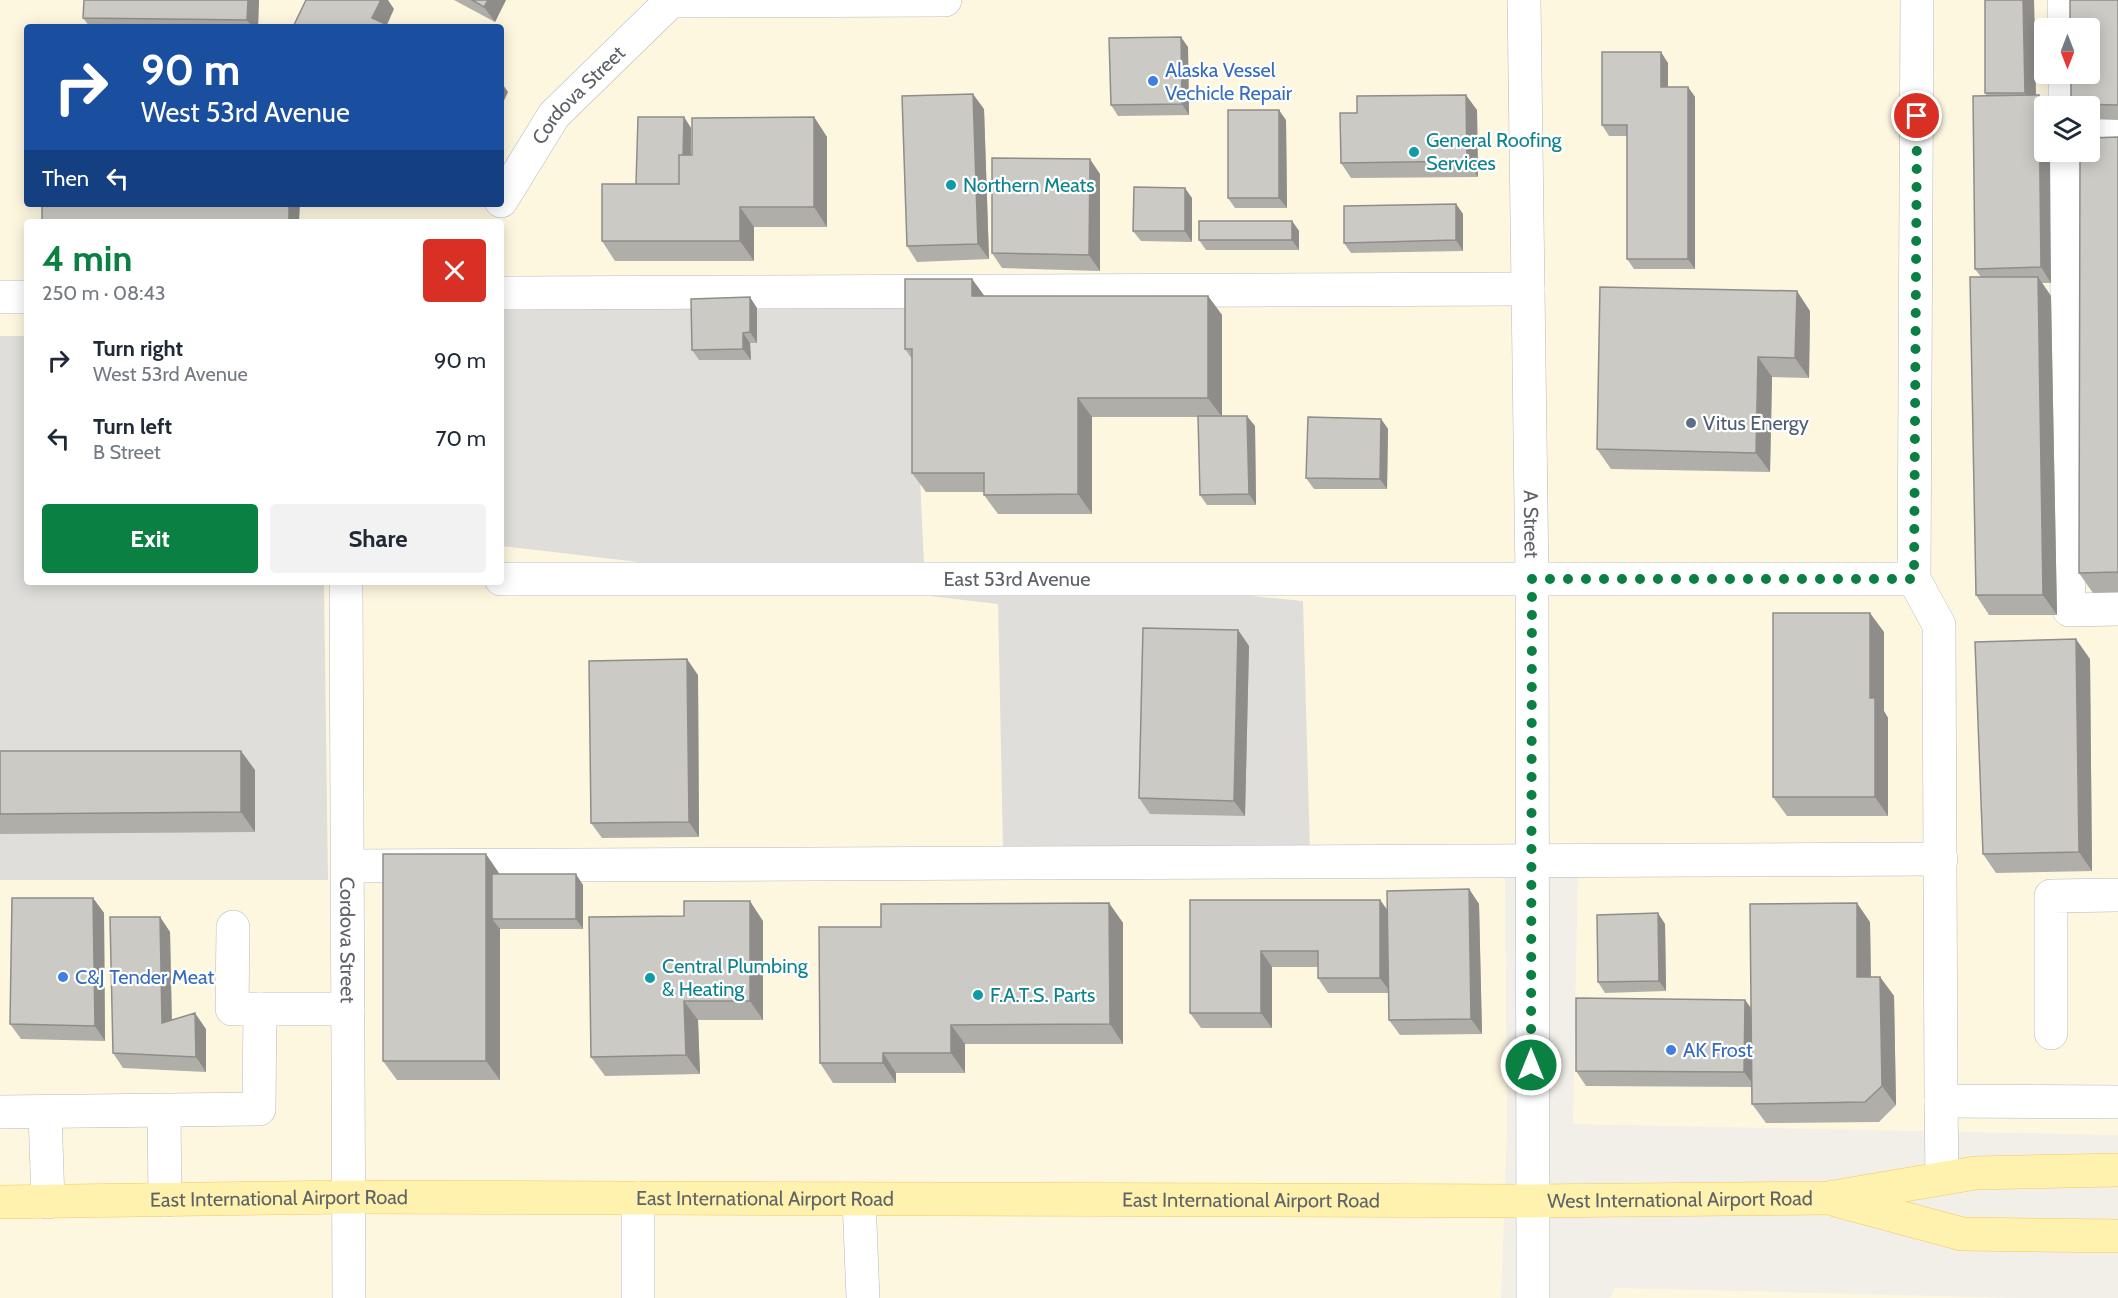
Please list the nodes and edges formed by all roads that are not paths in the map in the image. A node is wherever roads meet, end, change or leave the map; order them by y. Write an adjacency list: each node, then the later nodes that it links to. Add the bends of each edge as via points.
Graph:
1 (945, 0): 5 (street)
2 (1524, 0): 11 (street, A Street)
3 (1917, 0): 17 (street)
4 (2064, 0): 6 (street)
5 (671, 1): 10 (street, Cordova Street, via 554,115)
6 (2064, 18)
7 (2100, 131): 8 (street)
8 (2118, 131)
9 (2066, 162): 19 (street, via 2069,610)
10 (504, 196)
11 (1528, 289): 12 (street); 16 (street, A Street)
12 (504, 293)
13 (0, 297): 14 (street)
14 (24, 297)
15 (504, 579): 16 (street, East 53rd Avenue)
16 (1532, 579): 17 (street, East 53rd Avenue); 21 (street, A Street)
17 (1914, 579): 20 (street, via 1939,625)
18 (346, 585): 22 (street, Cordova Street)
19 (2118, 609)
20 (1941, 859): 21 (street); 28 (street)
21 (1532, 861): 22 (street); 42 (street, A Street)
22 (349, 866): 26 (street, Cordova Street)
23 (2118, 895): 27 (street, via 2051,896)
24 (233, 927): 25 (street, via 232,1009)
25 (260, 1009): 26 (street); 30 (street, via 259,1109)
26 (348, 1009): 35 (street, Cordova Street)
27 (2051, 1034)
28 (1941, 1101): 29 (street); 34 (street)
29 (2118, 1102)
30 (164, 1110): 32 (street); 39 (street)
31 (0, 1112): 32 (street)
32 (45, 1112): 41 (street)
33 (2118, 1170): 34 (main road, West International Airport Road, via 1976,1173)
34 (1942, 1178): 37 (main road, West International Airport Road)
35 (348, 1197): 36 (main road, East International Airport Road); 39 (main road, East International Airport Road); 44 (street, Cordova Street)
36 (638, 1198): 38 (main road, East International Airport Road); 45 (street)
37 (1828, 1198): 42 (main road, West International Airport Road); 43 (main road, West International Airport Road, via 1962,1234)
38 (859, 1199): 42 (main road, East International Airport Road); 46 (street)
39 (165, 1200): 41 (main road, East International Airport Road)
40 (0, 1202): 41 (main road, East International Airport Road)
41 (48, 1202)
42 (1531, 1202): 47 (street, A Street)
43 (2118, 1236)
44 (349, 1298)
45 (638, 1298)
46 (863, 1298)
47 (1533, 1298)

